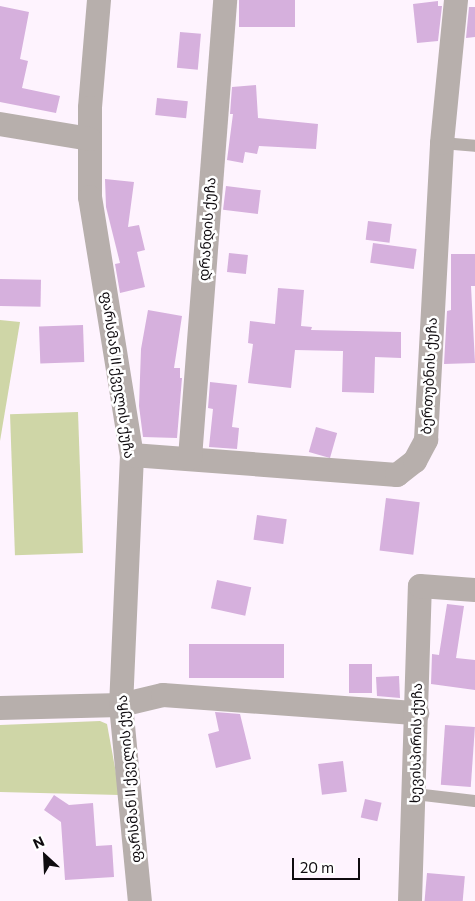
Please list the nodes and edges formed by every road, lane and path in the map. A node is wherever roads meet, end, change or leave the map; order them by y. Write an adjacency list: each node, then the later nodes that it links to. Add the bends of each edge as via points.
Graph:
1 (99, 0): 5 (street, ფარსმან II ქველის ქუჩა)
2 (225, 0): 9 (street, დრანდის ქუჩა)
3 (456, 0): 6 (street, ბერთუბნის ქუჩა)
4 (0, 124): 5 (street)
5 (90, 138): 8 (street, ფარსმან II ქველის ქუჩა, via 90,197)
6 (442, 142): 7 (lane); 9 (street, ბერთუბნის ქუჩა, via 426,440 415,461 397,475)
7 (475, 146)
8 (132, 455): 9 (street, ბერთუბნის ქუჩა); 11 (street, ფარსმან II ქველის ქუჩა)
9 (190, 458)
10 (475, 590): 13 (street, ხევისპირის ქუჩა, via 420,586)
11 (121, 705): 12 (street); 13 (street, via 162,695); 16 (street, ფარსმან II ქველის ქუჩა)
12 (0, 708)
13 (417, 713): 14 (street, ხევისპირის ქუჩა)
14 (415, 794): 15 (lane); 17 (street, ხევისპირის ქუჩა)
15 (475, 801)
16 (140, 901)
17 (410, 901)

